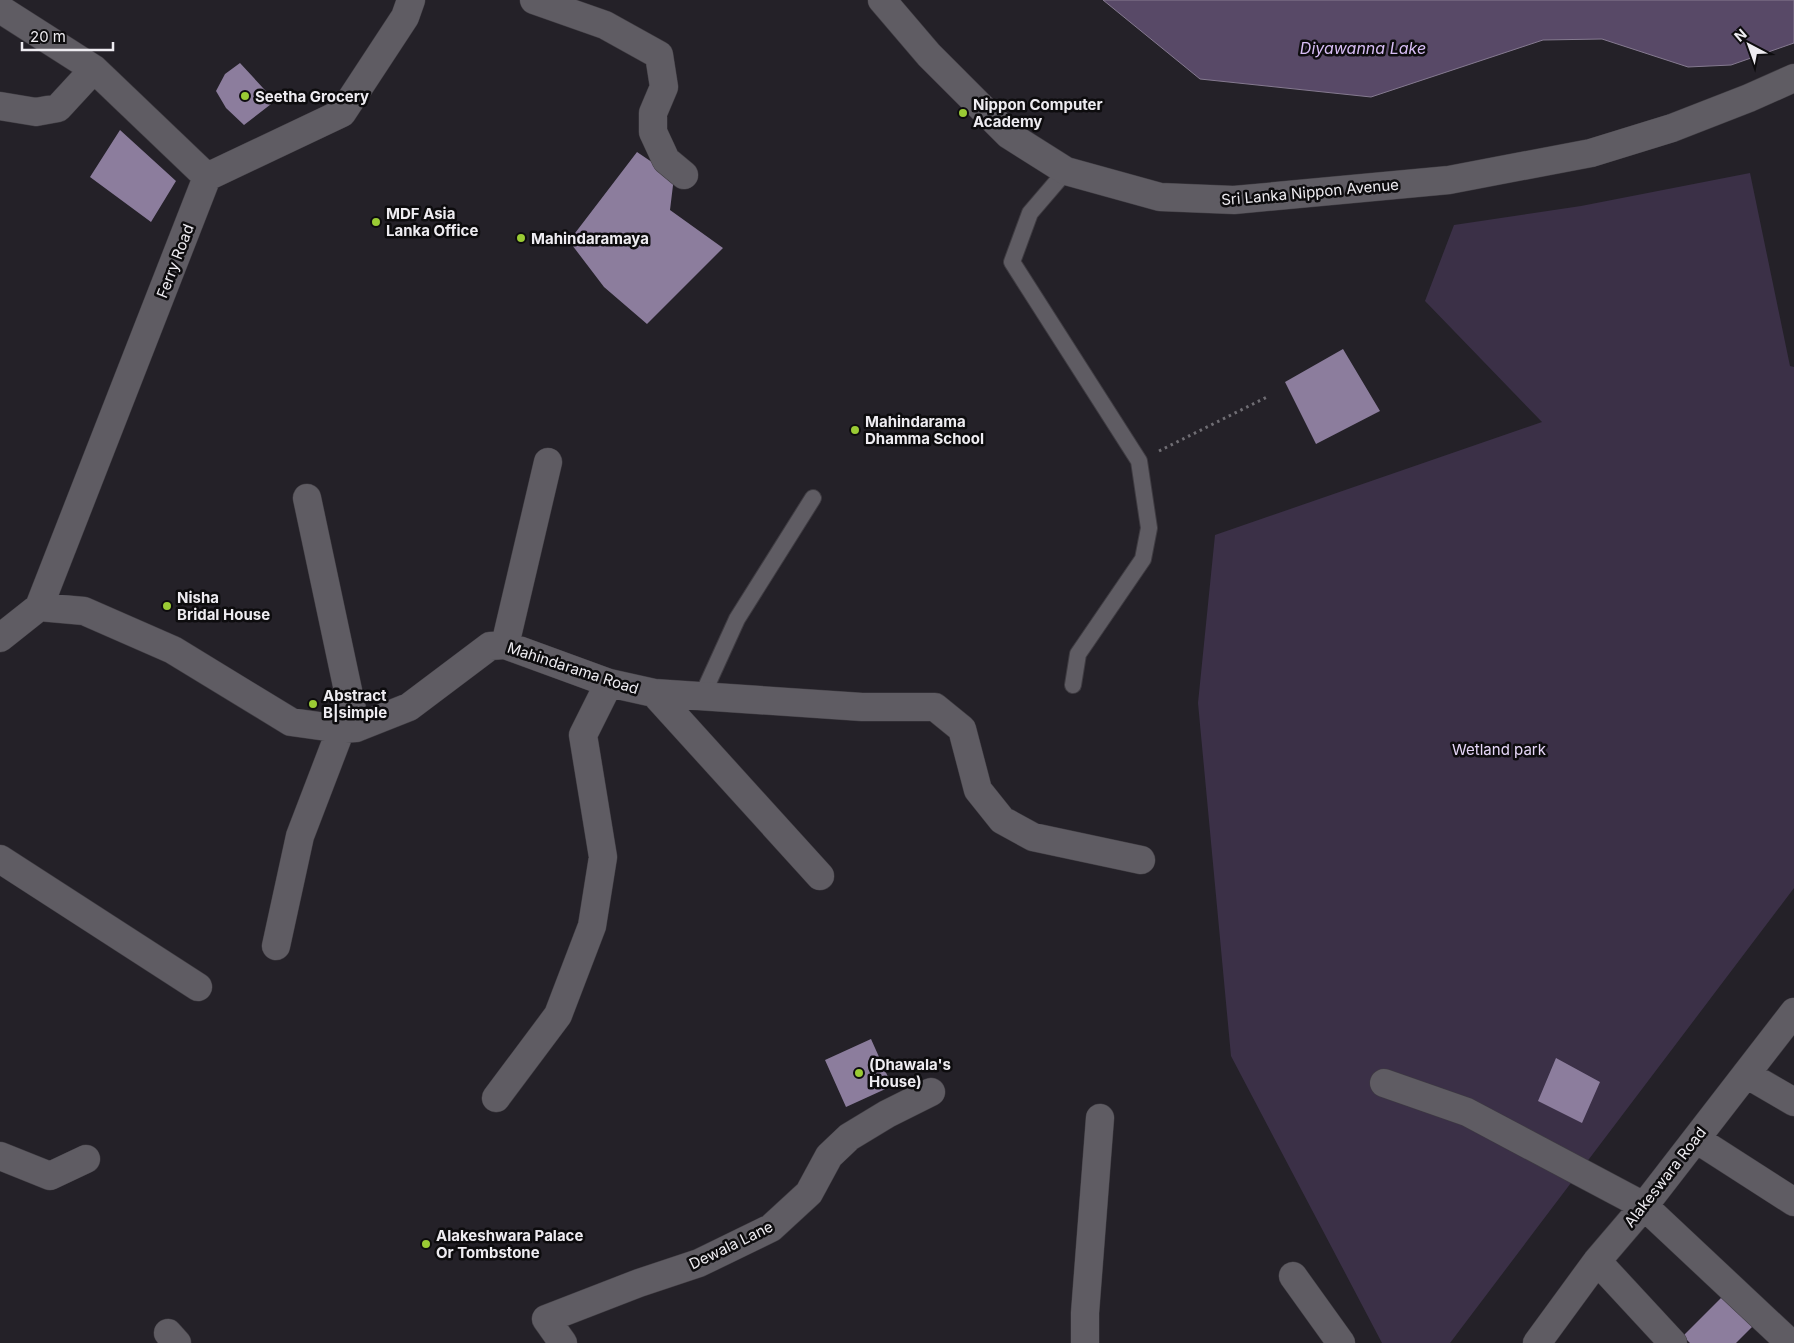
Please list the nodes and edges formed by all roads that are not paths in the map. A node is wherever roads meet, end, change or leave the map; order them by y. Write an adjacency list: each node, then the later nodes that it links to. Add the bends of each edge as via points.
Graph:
1 (411, 0): 10 (street, via 405,17 342,113)
2 (534, 0): 9 (street, via 605,25 659,55 664,87 653,113 653,132 666,160)
3 (882, 0): 8 (street, Sri Lanka Nippon Avenue, via 929,55 1009,136)
4 (0, 9): 5 (street)
5 (94, 69): 7 (street, via 58,108 36,112); 10 (street)
6 (1794, 78): 8 (street, Sri Lanka Nippon Avenue, via 1672,128 1591,153 1449,180 1234,200 1160,197)
7 (0, 106)
8 (1066, 171): 18 (lane, via 1030,213 1012,262 1139,461 1149,528 1143,559 1078,654)
9 (684, 175)
10 (207, 177): 14 (street, Ferry Road)
11 (548, 462): 16 (street)
12 (307, 498): 21 (street)
13 (812, 498): 20 (lane, via 737,619)
14 (39, 607): 15 (street); 21 (street, Mahindarama Road, via 84,611 173,650 290,722)
15 (0, 638)
16 (505, 645): 17 (street, Mahindarama Road); 21 (street, Mahindarama Road, via 490,646 410,707)
17 (609, 683): 19 (street, Mahindarama Road); 31 (street, via 583,735 603,857 592,926 558,1015)
18 (1073, 685)
19 (654, 693): 20 (street, Mahindarama Road); 24 (street)
20 (702, 696): 23 (street, Mahindarama Road, via 862,707 934,707 962,728 978,790 1002,820 1033,837)
21 (349, 729): 25 (street, via 300,836)
22 (0, 860): 26 (street)
23 (1141, 860)
24 (820, 876)
25 (276, 946)
26 (198, 987)
27 (1794, 1012): 28 (street, Alakeswara Road)
28 (1746, 1074): 32 (street); 34 (street, Alakeswara Road)
29 (1384, 1083): 38 (street, via 1467,1112)
30 (931, 1092): 41 (street, Dewala Lane, via 849,1137 830,1156 809,1193 771,1228 699,1264 638,1283 546,1319)
31 (496, 1098)
32 (1794, 1102)
33 (1100, 1118): 42 (street, via 1085,1313)
34 (1696, 1139): 37 (street); 38 (street, Alakeswara Road)
35 (0, 1156): 36 (street, via 50,1176)
36 (86, 1159)
37 (1794, 1202)
38 (1644, 1206): 39 (street, Alakeswara Road); 46 (street)
39 (1597, 1261): 44 (street, Alakeswara Road); 45 (street)
40 (1293, 1276): 43 (street)
41 (562, 1343)
42 (1086, 1343)
43 (1341, 1343)
44 (1538, 1343)
45 (1673, 1343)
46 (1790, 1343)

